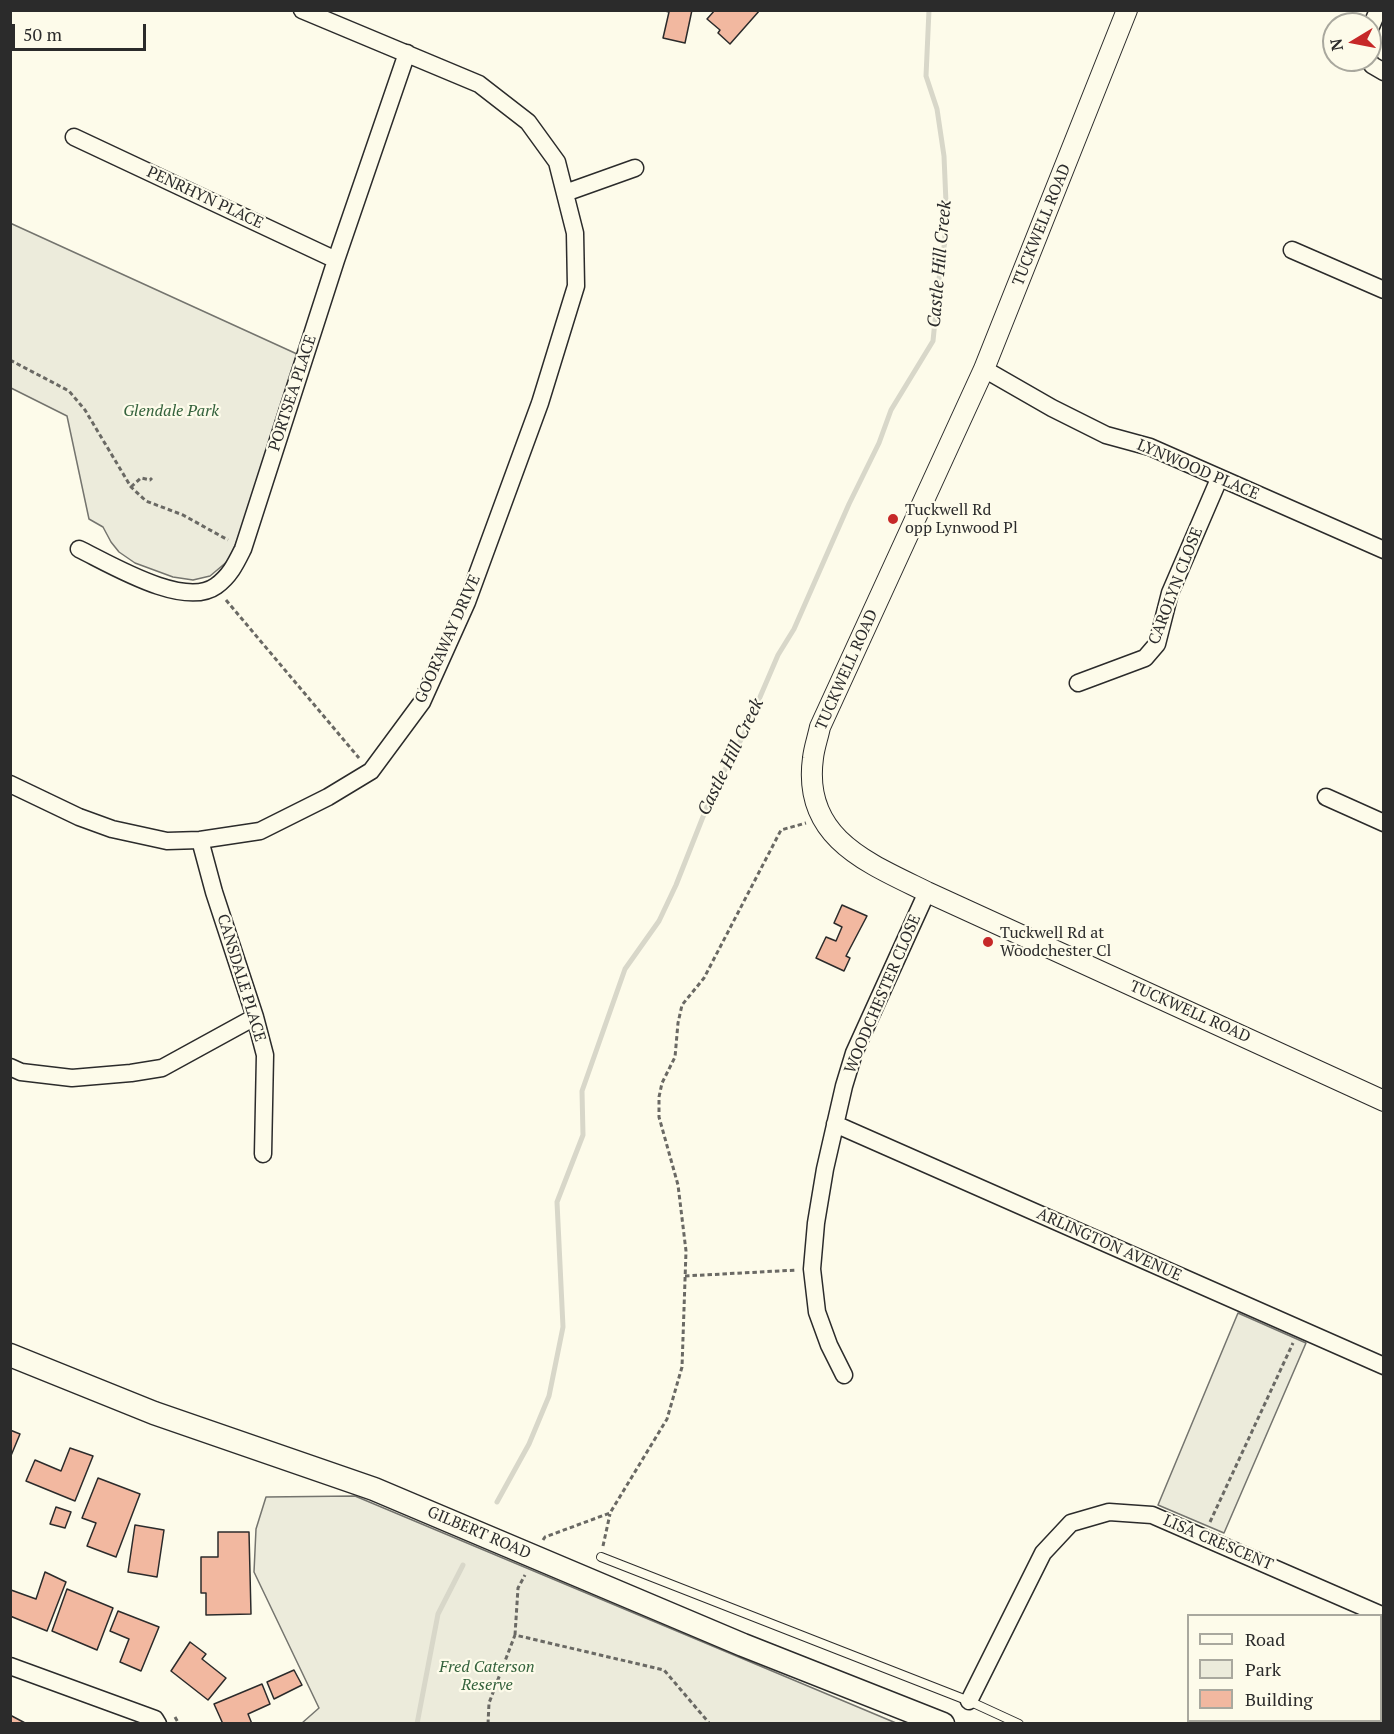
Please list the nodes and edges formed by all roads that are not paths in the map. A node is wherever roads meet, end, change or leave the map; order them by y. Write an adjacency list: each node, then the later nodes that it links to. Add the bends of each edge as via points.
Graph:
1 (302, 10): 3 (street, GOORAWAY DRIVE)
2 (1127, 10): 10 (street, TUCKWELL ROAD)
3 (407, 53): 6 (street, GOORAWAY DRIVE, via 480,84 528,122 557,162); 8 (street, PORTSEA PLACE)
4 (74, 136): 8 (street, PENRHYN PLACE)
5 (635, 168): 6 (street)
6 (565, 193): 18 (street, GOORAWAY DRIVE, via 575,233 576,286 540,403 467,602 422,702 371,771 260,831)
7 (1292, 250): 9 (street)
8 (336, 260): 12 (street, PORTSEA PLACE, via 243,549 233,569 215,587 192,593 164,589)
9 (1383, 290)
10 (984, 369): 11 (street, LYNWOOD PLACE, via 1107,435 1150,447); 19 (street, TUCKWELL ROAD, via 820,726 812,759 814,794 822,819 839,841 863,860)
11 (1219, 479): 13 (street, LYNWOOD PLACE); 14 (street, CAROLYN CLOSE, via 1170,593 1157,644 1145,658)
12 (79, 549)
13 (1383, 550)
14 (1078, 683)
15 (10, 784): 18 (street, GOORAWAY DRIVE, via 79,818 112,829 167,841)
16 (1326, 797): 17 (street)
17 (1383, 823)
18 (200, 840): 20 (street, CANSDALE PLACE)
19 (927, 892): 22 (street, TUCKWELL ROAD); 23 (street, WOODCHESTER CLOSE, via 854,1053)
20 (255, 1017): 21 (street, via 162,1068 72,1078 21,1072); 24 (street, CANSDALE PLACE, via 265,1055)
21 (10, 1067)
22 (1383, 1101)
23 (835, 1124): 26 (street, ARLINGTON AVENUE); 27 (street, WOODCHESTER CLOSE, via 816,1223 812,1269 817,1312)
24 (262, 1154)
25 (10, 1355): 33 (main road, GILBERT ROAD, via 154,1413 374,1489 743,1645)
26 (1383, 1366)
27 (844, 1375)
28 (601, 1557): 31 (lane)
29 (1378, 1614): 31 (street, LISA CRESCENT, via 1152,1515 1109,1512 1071,1523 1043,1553)
30 (10, 1666): 32 (street, via 155,1719)
31 (969, 1701): 34 (lane)
32 (158, 1724)
33 (943, 1724)
34 (1019, 1724)

